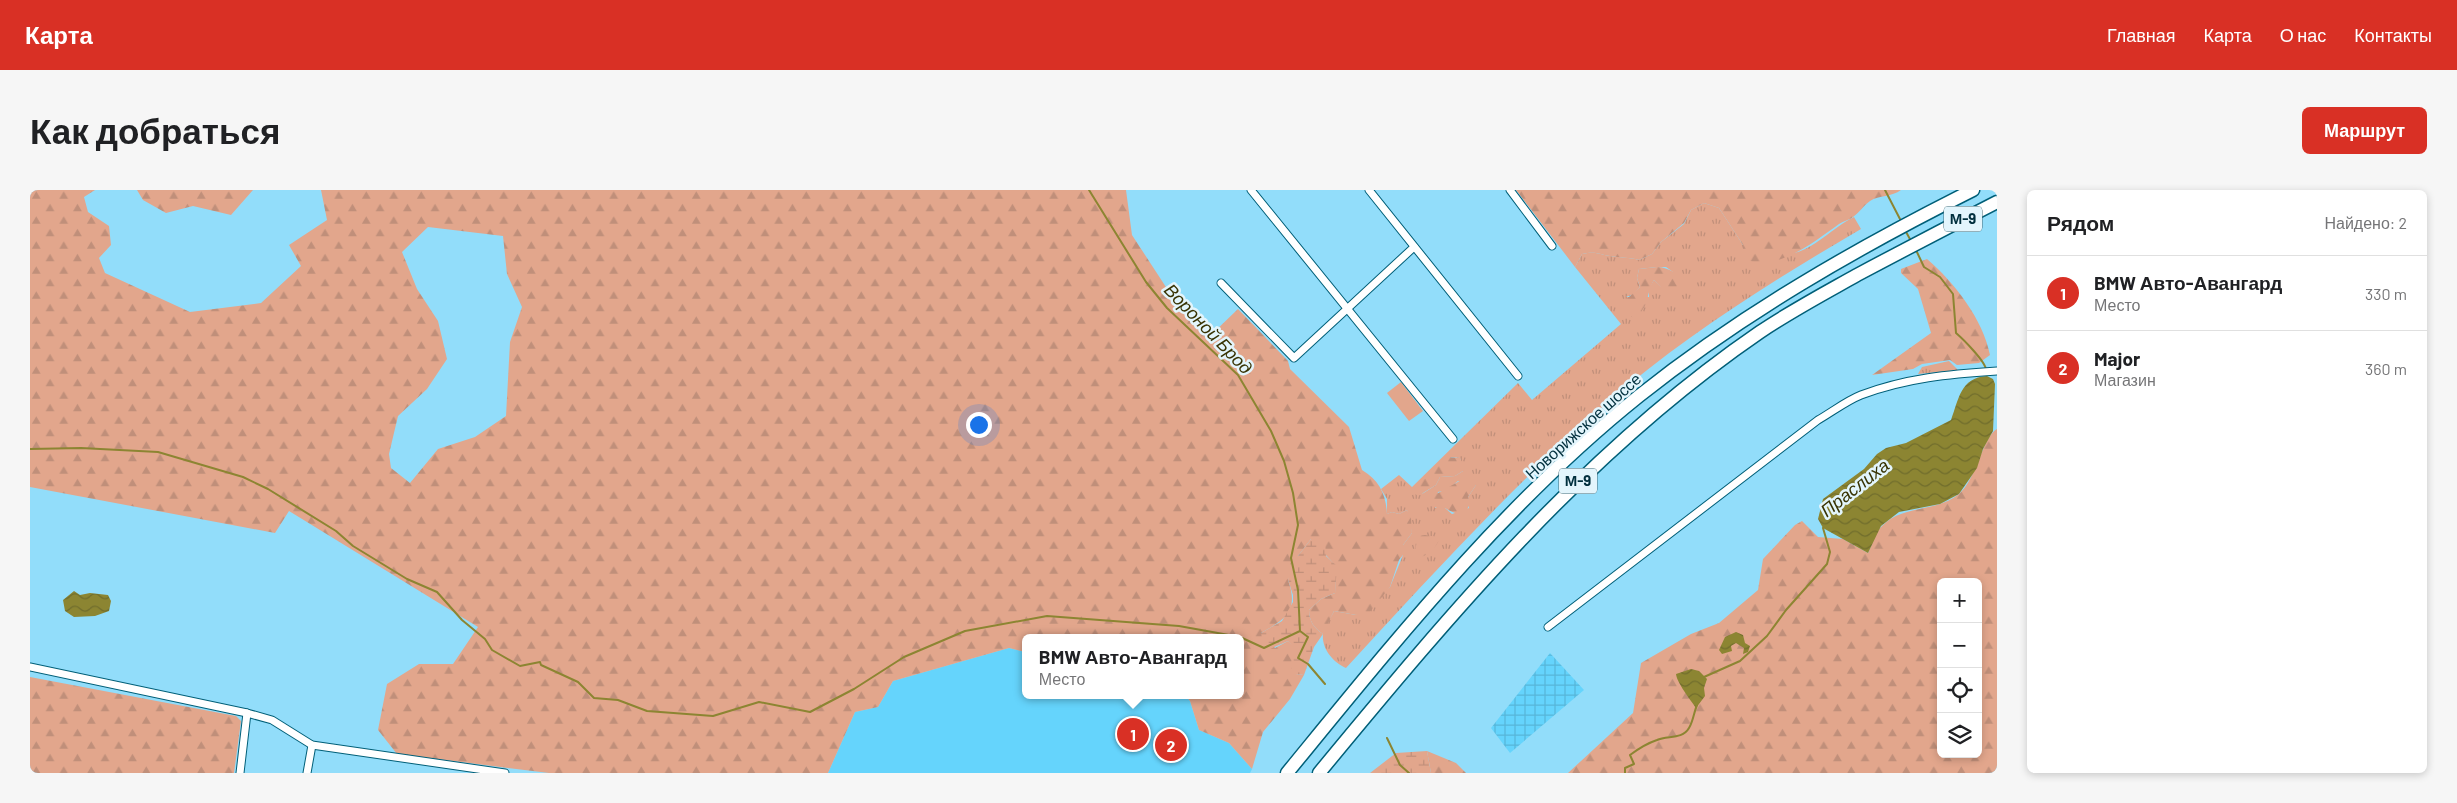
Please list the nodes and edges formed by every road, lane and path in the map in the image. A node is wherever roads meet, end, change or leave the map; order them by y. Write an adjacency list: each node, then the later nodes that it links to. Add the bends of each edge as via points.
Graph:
1 (1251, 190): 9 (street)
2 (1369, 190): 7 (street)
3 (1510, 190): 6 (street)
4 (1973, 190): 21 (highway, Новорижское шоссе / М-9, via 1885,234 1785,292 1705,345 1638,396 1479,546)
5 (1997, 202): 22 (highway, М-9, via 1761,331 1621,441 1485,578 1425,644)
6 (1552, 246)
7 (1414, 247): 9 (street); 11 (street)
8 (1221, 283): 9 (street, via 1294,358)
9 (1348, 308): 12 (street)
10 (1997, 370): 13 (street, via 1905,381 1851,401 1818,420)
11 (1518, 376)
12 (1453, 439)
13 (1548, 627)
14 (30, 668): 15 (street)
15 (248, 713): 16 (street, via 272,720); 18 (street)
16 (312, 745): 17 (street); 19 (street)
17 (470, 770): 20 (street)
18 (240, 773)
19 (307, 773)
20 (505, 773)
21 (1287, 773)
22 (1319, 773)

